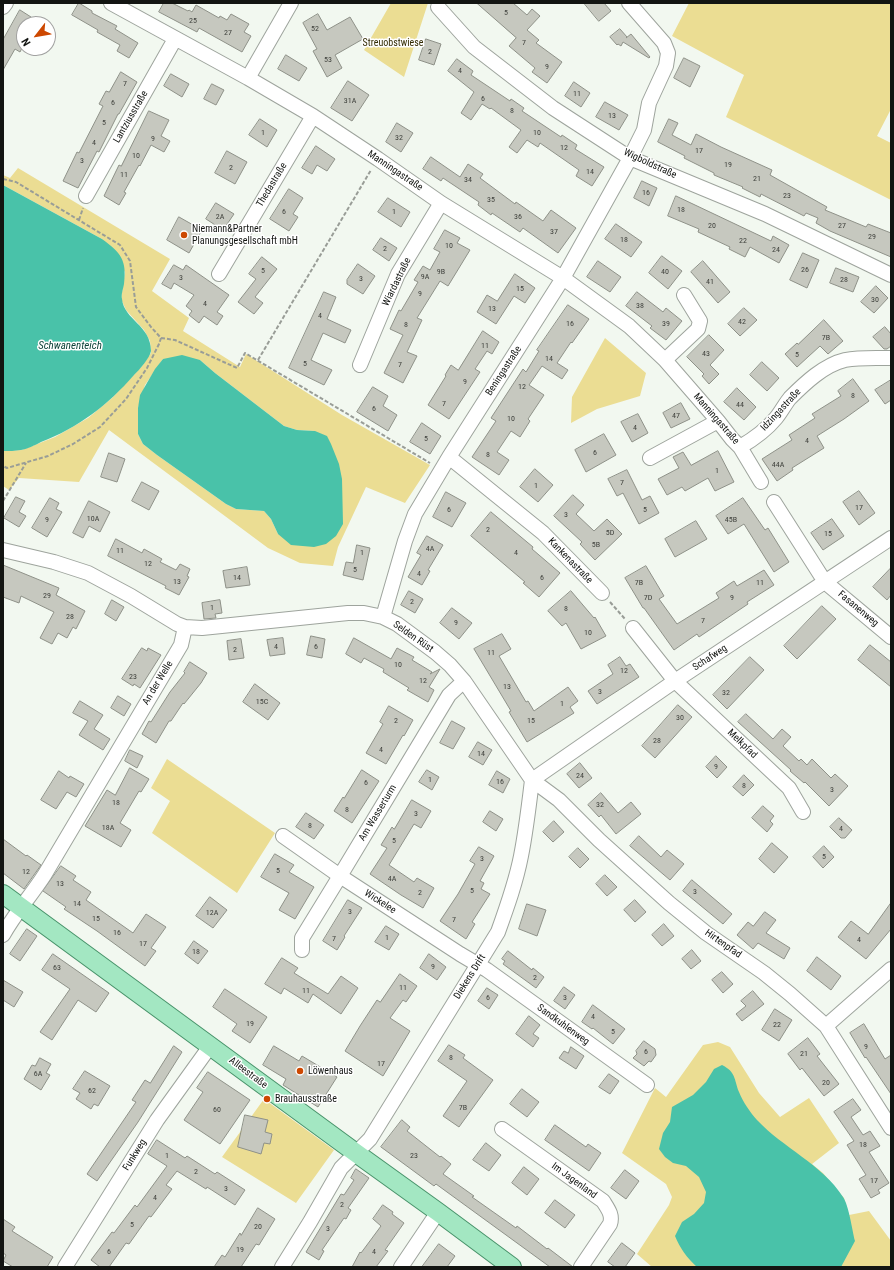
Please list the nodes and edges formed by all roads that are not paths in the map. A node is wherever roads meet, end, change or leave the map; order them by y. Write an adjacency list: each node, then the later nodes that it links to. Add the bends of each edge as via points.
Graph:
1 (6, 3): 5 (street)
2 (111, 3): 7 (street, Manningastraße)
3 (291, 3): 8 (street)
4 (629, 3): 10 (street, Beningastraße, via 664,43 668,53 666,66 649,103 643,132)
5 (3, 8)
6 (438, 8): 10 (street, Wigboldstraße, via 492,61 553,108)
7 (175, 39): 8 (street, Manningastraße); 11 (street, Lantziusstraße)
8 (248, 78): 9 (street, Manningastraße)
9 (313, 116): 12 (street, Manningastraße); 13 (street, Thedastraße)
10 (630, 158): 14 (street, Wigboldstraße, via 766,214); 15 (street, Beningastraße)
11 (86, 196)
12 (441, 203): 15 (street, Manningastraße); 19 (street, Wiardastraße, via 398,274)
13 (219, 274)
14 (891, 275)
15 (563, 278): 18 (street, Manningastraße, via 629,326); 22 (street, Beningastraße)
16 (684, 295): 18 (street, via 700,320 698,329)
17 (891, 358): 21 (street, Idzingastraße, via 844,360 827,368 790,399 776,419)
18 (665, 360): 20 (street, Manningastraße)
19 (360, 365)
20 (718, 421): 21 (street, Manningastraße); 23 (street)
21 (740, 447): 24 (street, Manningastraße)
22 (449, 457): 29 (street, Kankenastraße, via 544,533); 30 (street, Beningastraße, via 415,514)
23 (650, 458)
24 (761, 482)
25 (774, 502): 28 (street)
26 (891, 538): 28 (street, Schafweg)
27 (3, 550): 31 (street, via 54,562 88,574)
28 (825, 582): 33 (street, Fasanenweg); 35 (street, Schafweg)
29 (602, 592)
30 (382, 617): 31 (street, Selden Rüst, via 348,613 202,628); 34 (street, Selden Rüst, via 397,624 435,652)
31 (185, 627): 41 (street, An der Welle, via 181,645 32,895)
32 (633, 628): 35 (street)
33 (891, 637)
34 (464, 681): 36 (street, Selden Rüst); 39 (street, Am Wasserturm, via 449,696)
35 (675, 681): 36 (street, Schafweg); 37 (street, Melkpfad, via 789,788)
36 (532, 780): 44 (street, Diekens Drift, via 521,856 510,898 498,932); 46 (street, Hirtenpfad, via 558,800 669,903 790,994)
37 (802, 812)
38 (283, 836): 39 (street, Wickelee)
39 (340, 876): 43 (street, Am Wasserturm, via 302,938); 44 (street, Wickelee)
40 (3, 894): 41 (main road, Alleestraße)
41 (22, 907): 42 (street, An der Welle); 47 (main road, Alleestraße)
42 (3, 935)
43 (302, 950)
44 (478, 964): 48 (street, Sandkuhlenweg); 51 (street, Diekens Drift, via 370,1139)
45 (891, 969): 46 (street)
46 (826, 1026): 49 (street, Hirtenpfad)
47 (211, 1045): 51 (main road, Alleestraße); 53 (street, Funkweg, via 157,1120)
48 (647, 1086)
49 (891, 1128)
50 (502, 1129): 57 (street, Im Jagenland, via 603,1201 609,1210 612,1218 610,1224)
51 (356, 1153): 52 (main road, Alleestraße); 54 (street, via 341,1168)
52 (438, 1212): 55 (street); 56 (main road, Alleestraße)
53 (64, 1267)
54 (282, 1267)
55 (401, 1267)
56 (512, 1267)
57 (581, 1267)

